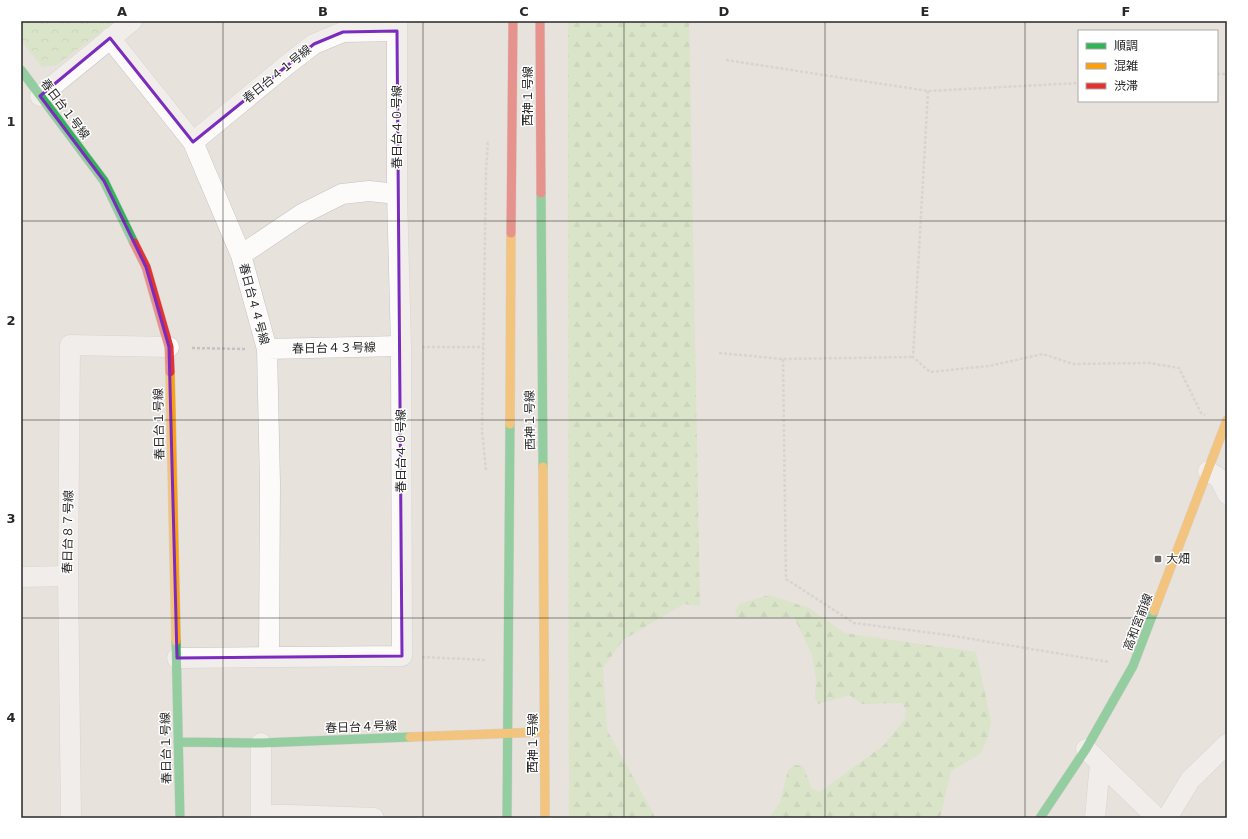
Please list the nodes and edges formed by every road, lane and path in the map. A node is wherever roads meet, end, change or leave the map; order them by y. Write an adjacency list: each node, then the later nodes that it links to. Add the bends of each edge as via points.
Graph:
1 (132, 21): 5 (street)
2 (512, 21): 32 (street, 西神１号線)
3 (540, 21): 31 (street, 西神１号線)
4 (397, 26): 11 (street, 春日台４１号線, via 343,32 314,44); 12 (street, 春日台４０号線)
5 (110, 38): 10 (street); 11 (street, 春日台４４号線)
6 (726, 60): 9 (path)
7 (21, 70): 10 (street, 春日台１号線)
8 (1078, 83): 9 (path)
9 (928, 91): 19 (path)
10 (40, 96): 15 (street, 春日台１号線, via 104,181 146,268)
11 (193, 142): 13 (street, 春日台４４号線)
12 (397, 194): 13 (street, via 369,191 342,194 302,214); 14 (street, 春日台４０号線)
13 (241, 255): 17 (street, 春日台４４号線)
14 (401, 346): 16 (path); 17 (street, 春日台４３号線); 26 (street, 春日台４０号線)
15 (169, 347): 17 (path); 24 (street, 春日台８７号線, via 70,345); 28 (street, 春日台１号線)
16 (483, 347)
17 (267, 349): 27 (street, 春日台４４号線, via 270,484)
18 (719, 353): 20 (path)
19 (913, 357): 20 (path); 21 (path, via 930,372 989,366 1043,354 1072,364 1149,363 1179,368 1201,412)
20 (783, 359): 30 (path, via 786,578 854,623 948,635)
21 (1226, 422): 22 (street, 高和宮前線)
22 (1208, 471): 23 (street, via 1220,480); 30 (street, 高和宮前線)
23 (1227, 494)
24 (68, 576): 25 (street); 38 (street, 春日台８７号線)
25 (21, 577)
26 (402, 656): 27 (street); 29 (path)
27 (269, 657): 28 (street)
28 (177, 658): 33 (street, 春日台１号線)
29 (488, 660)
30 (1134, 666): 36 (street, 高和宮前線)
31 (545, 732): 32 (street, 春日台４号線); 42 (street, 西神１号線)
32 (508, 734): 34 (street, 春日台４号線); 41 (street, 西神１号線)
33 (178, 742): 34 (street, 春日台４号線); 39 (street, 春日台１号線)
34 (261, 743): 37 (street)
35 (1227, 744): 46 (street, via 1190,780)
36 (1093, 756): 43 (street, 高和宮前線); 44 (street); 45 (street)
37 (261, 816): 40 (street)
38 (71, 818)
39 (180, 818)
40 (374, 818)
41 (507, 818)
42 (545, 818)
43 (1040, 818)
44 (1095, 818)
45 (1157, 818)
46 (1167, 818)

